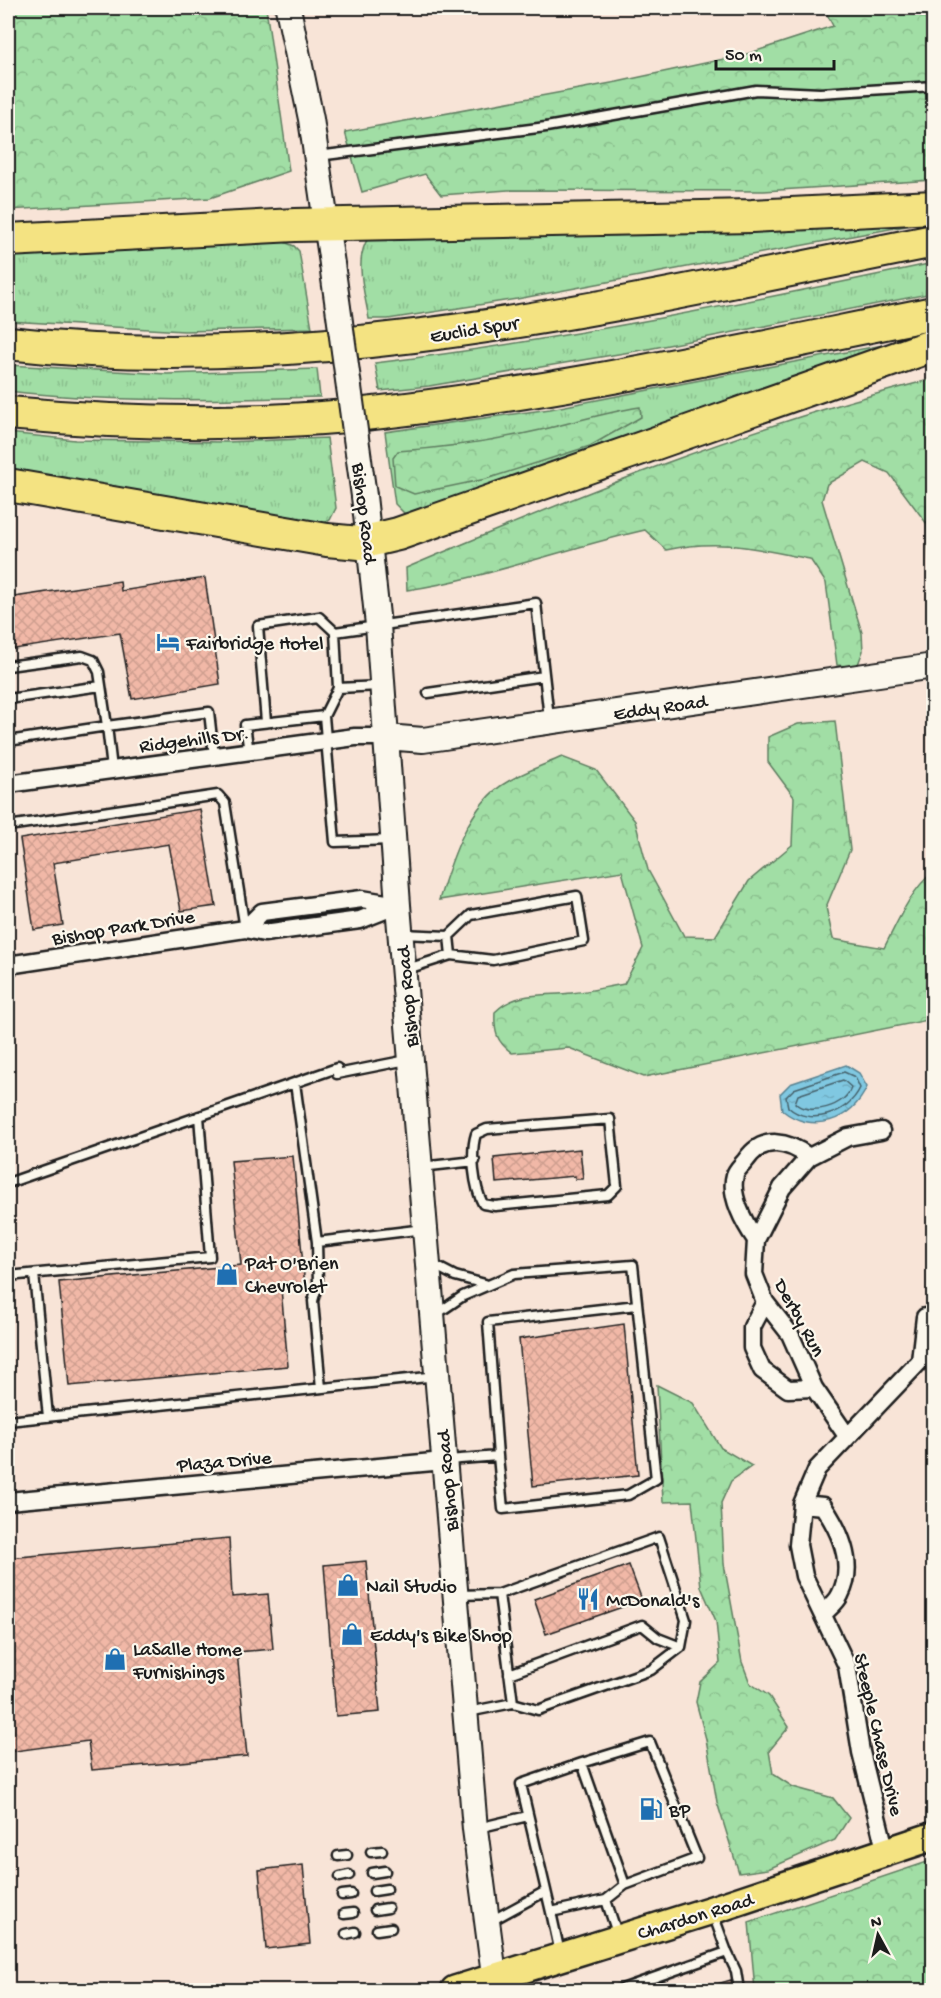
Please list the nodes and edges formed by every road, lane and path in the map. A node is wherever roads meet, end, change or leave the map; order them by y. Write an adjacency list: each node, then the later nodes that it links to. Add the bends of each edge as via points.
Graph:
1 (288, 8): 3 (main road, Bishop Road)
2 (933, 86): 3 (lane, via 820,93 756,90 546,127)
3 (317, 157): 5 (main road, Bishop Road)
4 (933, 207): 5 (highway, via 752,216)
5 (327, 224): 6 (highway); 13 (main road, Bishop Road, bridge)
6 (8, 240)
7 (933, 241): 9 (highway, Euclid Spur, via 600,307 365,343 199,353)
8 (933, 313): 11 (highway, via 578,383 344,416 170,422)
9 (8, 344)
10 (933, 345): 13 (highway)
11 (8, 413)
12 (8, 485): 13 (highway, via 327,540)
13 (369, 542): 14 (main road, Bishop Road)
14 (378, 625): 15 (lane); 18 (lane, via 536,603); 20 (main road, Bishop Road)
15 (335, 632): 21 (lane); 26 (lane, via 319,617 258,626)
16 (8, 666): 19 (lane, via 82,656 93,660)
17 (933, 666): 25 (main road, Eddy Road)
18 (544, 676): 22 (lane); 25 (lane)
19 (101, 686): 23 (lane); 27 (lane)
20 (381, 686): 21 (lane); 28 (main road, Bishop Road)
21 (338, 688): 24 (lane)
22 (428, 693)
23 (8, 699)
24 (324, 716): 26 (lane); 30 (lane)
25 (550, 721): 28 (main road, Eddy Road, via 423,740)
26 (266, 722): 31 (lane, via 245,725)
27 (107, 726): 29 (lane); 32 (lane, via 209,712); 33 (lane)
28 (386, 737): 30 (street, Ridgehills Dr.); 36 (main road, Bishop Road)
29 (8, 741)
30 (325, 741): 31 (street, Ridgehills Dr.); 36 (lane, via 335,842)
31 (249, 752): 32 (street, Ridgehills Dr.)
32 (214, 756): 33 (street, Ridgehills Dr.)
33 (112, 770): 34 (street, Ridgehills Dr.)
34 (8, 784)
35 (8, 826): 38 (lane, via 218,795 225,803)
36 (393, 840): 37 (main road, Bishop Road)
37 (398, 905): 38 (street, Bishop Park Drive, via 362,899 262,912); 39 (main road, Bishop Road)
38 (244, 929): 42 (street, Bishop Park Drive)
39 (401, 934): 40 (lane); 43 (main road, Bishop Road)
40 (449, 936): 41 (lane); 41 (lane, via 471,915 577,896 584,941 493,960)
41 (452, 955): 43 (lane)
42 (8, 965)
43 (404, 970): 44 (main road, Bishop Road)
44 (411, 1059): 45 (lane, via 337,1071); 50 (main road, Bishop Road)
45 (296, 1083): 46 (lane); 54 (lane)
46 (199, 1116): 51 (lane); 56 (lane, via 210,1257)
47 (880, 1131): 48 (street, Derby Run, via 848,1137)
48 (809, 1157): 53 (street, Derby Run, via 782,1188); 53 (street, via 792,1144 774,1141 753,1149 735,1175 737,1205)
49 (475, 1161): 49 (lane, via 478,1195 483,1204 608,1195 617,1186 610,1119 487,1130 476,1134); 50 (lane)
50 (420, 1167): 52 (main road, Bishop Road)
51 (8, 1183)
52 (425, 1229): 54 (lane); 55 (main road, Bishop Road)
53 (756, 1240): 59 (street, Derby Run, via 754,1274)
54 (317, 1242): 64 (lane, via 318,1283 313,1301)
55 (427, 1261): 58 (lane, via 455,1276); 61 (main road, Bishop Road)
56 (34, 1274): 57 (lane); 66 (lane)
57 (8, 1276)
58 (485, 1284): 60 (lane, via 514,1274 633,1265); 61 (lane)
59 (765, 1302): 65 (street, Derby Run, via 790,1335); 65 (street, via 752,1327 752,1348 762,1370 788,1389)
60 (637, 1305): 69 (lane, via 488,1322); 69 (lane, via 656,1479 628,1495 503,1509)
61 (432, 1316): 63 (main road, Bishop Road)
62 (925, 1317): 68 (street, Steeple Chase Drive, via 920,1361)
63 (437, 1376): 64 (lane); 70 (main road, Bishop Road)
64 (321, 1388): 66 (lane)
65 (814, 1388): 68 (street, Derby Run)
66 (48, 1417): 67 (lane)
67 (8, 1421)
68 (847, 1436): 72 (street, Steeple Chase Drive, via 817,1469)
69 (498, 1456): 70 (lane)
70 (444, 1461): 71 (street, Plaza Drive); 74 (main road, Bishop Road)
71 (8, 1502)
72 (802, 1504): 75 (street, Steeple Chase Drive, via 798,1545 804,1576); 75 (street, via 823,1506 844,1543 846,1568 840,1595)
73 (499, 1594): 74 (lane); 76 (lane, via 659,1537 686,1620); 77 (lane)
74 (455, 1595): 79 (main road, Bishop Road)
75 (824, 1613): 86 (street, Steeple Chase Drive, via 847,1666 861,1752)
76 (681, 1647): 77 (lane, via 658,1638 642,1625); 78 (lane, via 651,1670 538,1710)
77 (509, 1674): 78 (lane)
78 (513, 1703): 79 (lane)
79 (465, 1713): 82 (main road, Bishop Road)
80 (582, 1763): 81 (lane, via 521,1784); 89 (lane); 89 (lane, via 650,1742 697,1858)
81 (528, 1816): 82 (lane); 92 (lane)
82 (475, 1829): 98 (main road, Bishop Road)
83 (933, 1836): 86 (main road, Chardon Road)
84 (382, 1851): 85 (lane)
85 (370, 1852)
86 (886, 1853): 96 (main road, Chardon Road)
87 (385, 1871): 88 (lane)
88 (372, 1873)
89 (625, 1885): 93 (lane)
90 (387, 1889): 91 (lane)
91 (374, 1891)
92 (546, 1891): 97 (lane); 98 (lane)
93 (606, 1899): 97 (lane); 101 (lane)
94 (388, 1908): 95 (lane)
95 (375, 1910)
96 (712, 1910): 101 (main road, Chardon Road); 102 (lane)
97 (551, 1912): 103 (lane)
98 (486, 1924): 104 (main road, Bishop Road)
99 (391, 1928): 100 (lane)
100 (377, 1929)
101 (619, 1939): 103 (main road, Chardon Road)
102 (727, 1952): 106 (lane); 107 (lane)
103 (561, 1958): 104 (main road, Chardon Road)
104 (494, 1985): 105 (main road, Chardon Road)
105 (455, 1990)
106 (619, 1990)
107 (739, 1990)

